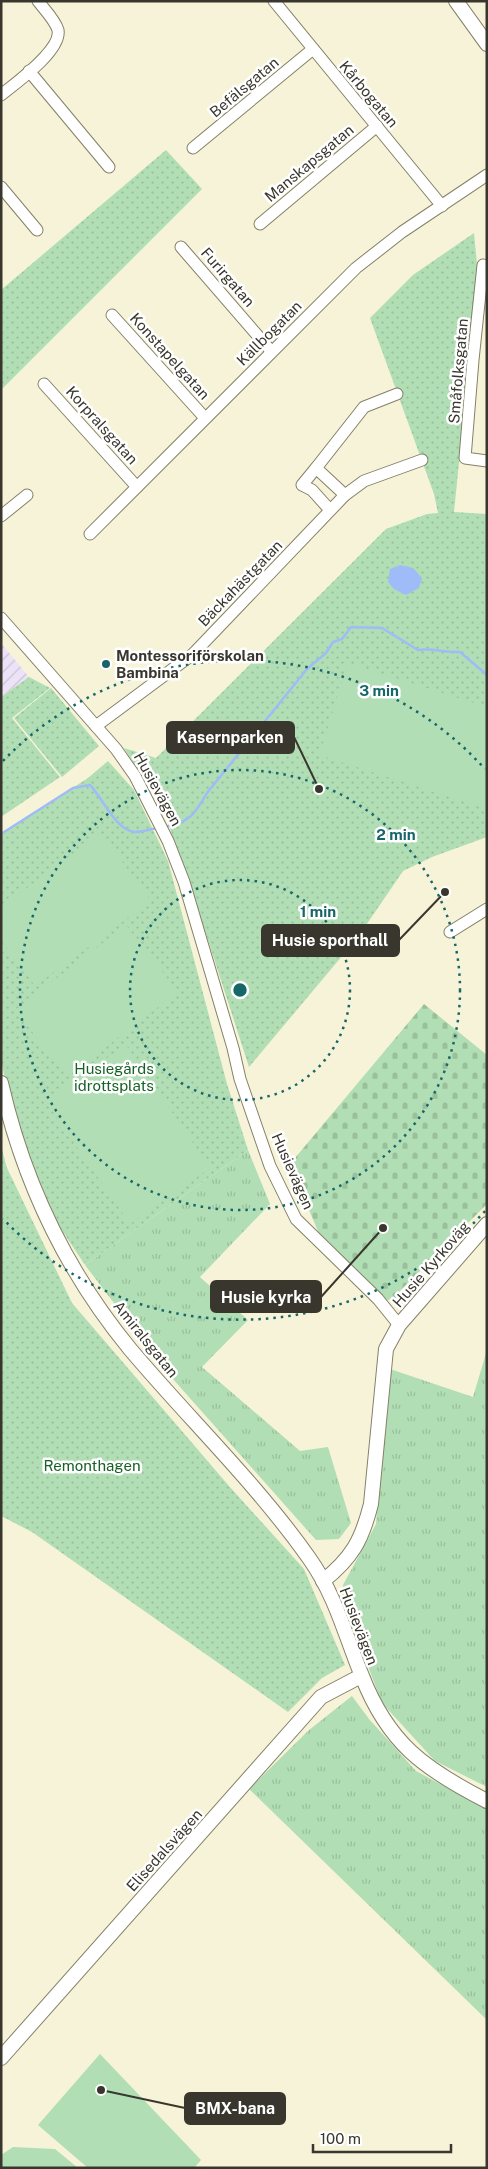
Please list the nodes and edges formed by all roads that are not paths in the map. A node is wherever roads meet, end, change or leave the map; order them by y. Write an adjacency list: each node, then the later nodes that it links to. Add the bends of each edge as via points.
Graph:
1 (38, 1): 6 (street, via 56,25 58,38)
2 (274, 1): 5 (street, Kårbogatan)
3 (456, 1): 4 (street)
4 (487, 44)
5 (313, 49): 8 (street, Kårbogatan); 9 (street, Befälsgatan)
6 (29, 71): 7 (street); 10 (street)
7 (1, 95)
8 (377, 126): 13 (street, Kårbogatan); 14 (street, Manskapsgatan)
9 (194, 148)
10 (109, 167)
11 (487, 175): 13 (street, Källbogatan)
12 (1, 187): 15 (street)
13 (442, 206): 19 (street, Källbogatan, via 356,268)
14 (260, 224)
15 (37, 230)
16 (181, 247): 19 (street, Furirgatan)
17 (483, 266): 24 (street, Småfolksgatan, via 466,458)
18 (112, 315): 22 (street, Konstapelgatan)
19 (272, 350): 22 (street, Källbogatan)
20 (44, 384): 26 (street, Korpralsgatan)
21 (396, 394): 25 (street, via 364,407)
22 (205, 418): 26 (street, Källbogatan)
23 (422, 460): 28 (street, Bäckahästgatan, via 364,481)
24 (487, 461)
25 (316, 468): 28 (street); 29 (street, via 302,485 312,490)
26 (137, 487): 31 (street, Källbogatan)
27 (27, 495): 30 (street)
28 (345, 496): 29 (street, Bäckahästgatan)
29 (330, 510): 33 (street, Bäckahästgatan, via 193,654)
30 (1, 516)
31 (90, 534)
32 (1, 618): 33 (street, Husievägen)
33 (96, 726): 38 (street, Husievägen, via 135,776 168,841 184,882 240,1079 270,1166 296,1219 378,1299)
34 (487, 909): 35 (street)
35 (450, 932)
36 (1, 1083): 39 (street, Amiralsgatan, via 28,1172 48,1219 80,1279 130,1348 271,1509)
37 (487, 1224): 38 (street, Husie Kyrkoväg)
38 (399, 1325): 39 (street, Husievägen, via 391,1337 383,1362 370,1504 364,1528 346,1561)
39 (324, 1581): 40 (street, Husievägen, via 348,1634)
40 (361, 1676): 41 (street, Husievägen, via 384,1720 403,1746 427,1767); 42 (street, Elisedalsvägen, via 321,1697)
41 (487, 1801)
42 (1, 2058)

